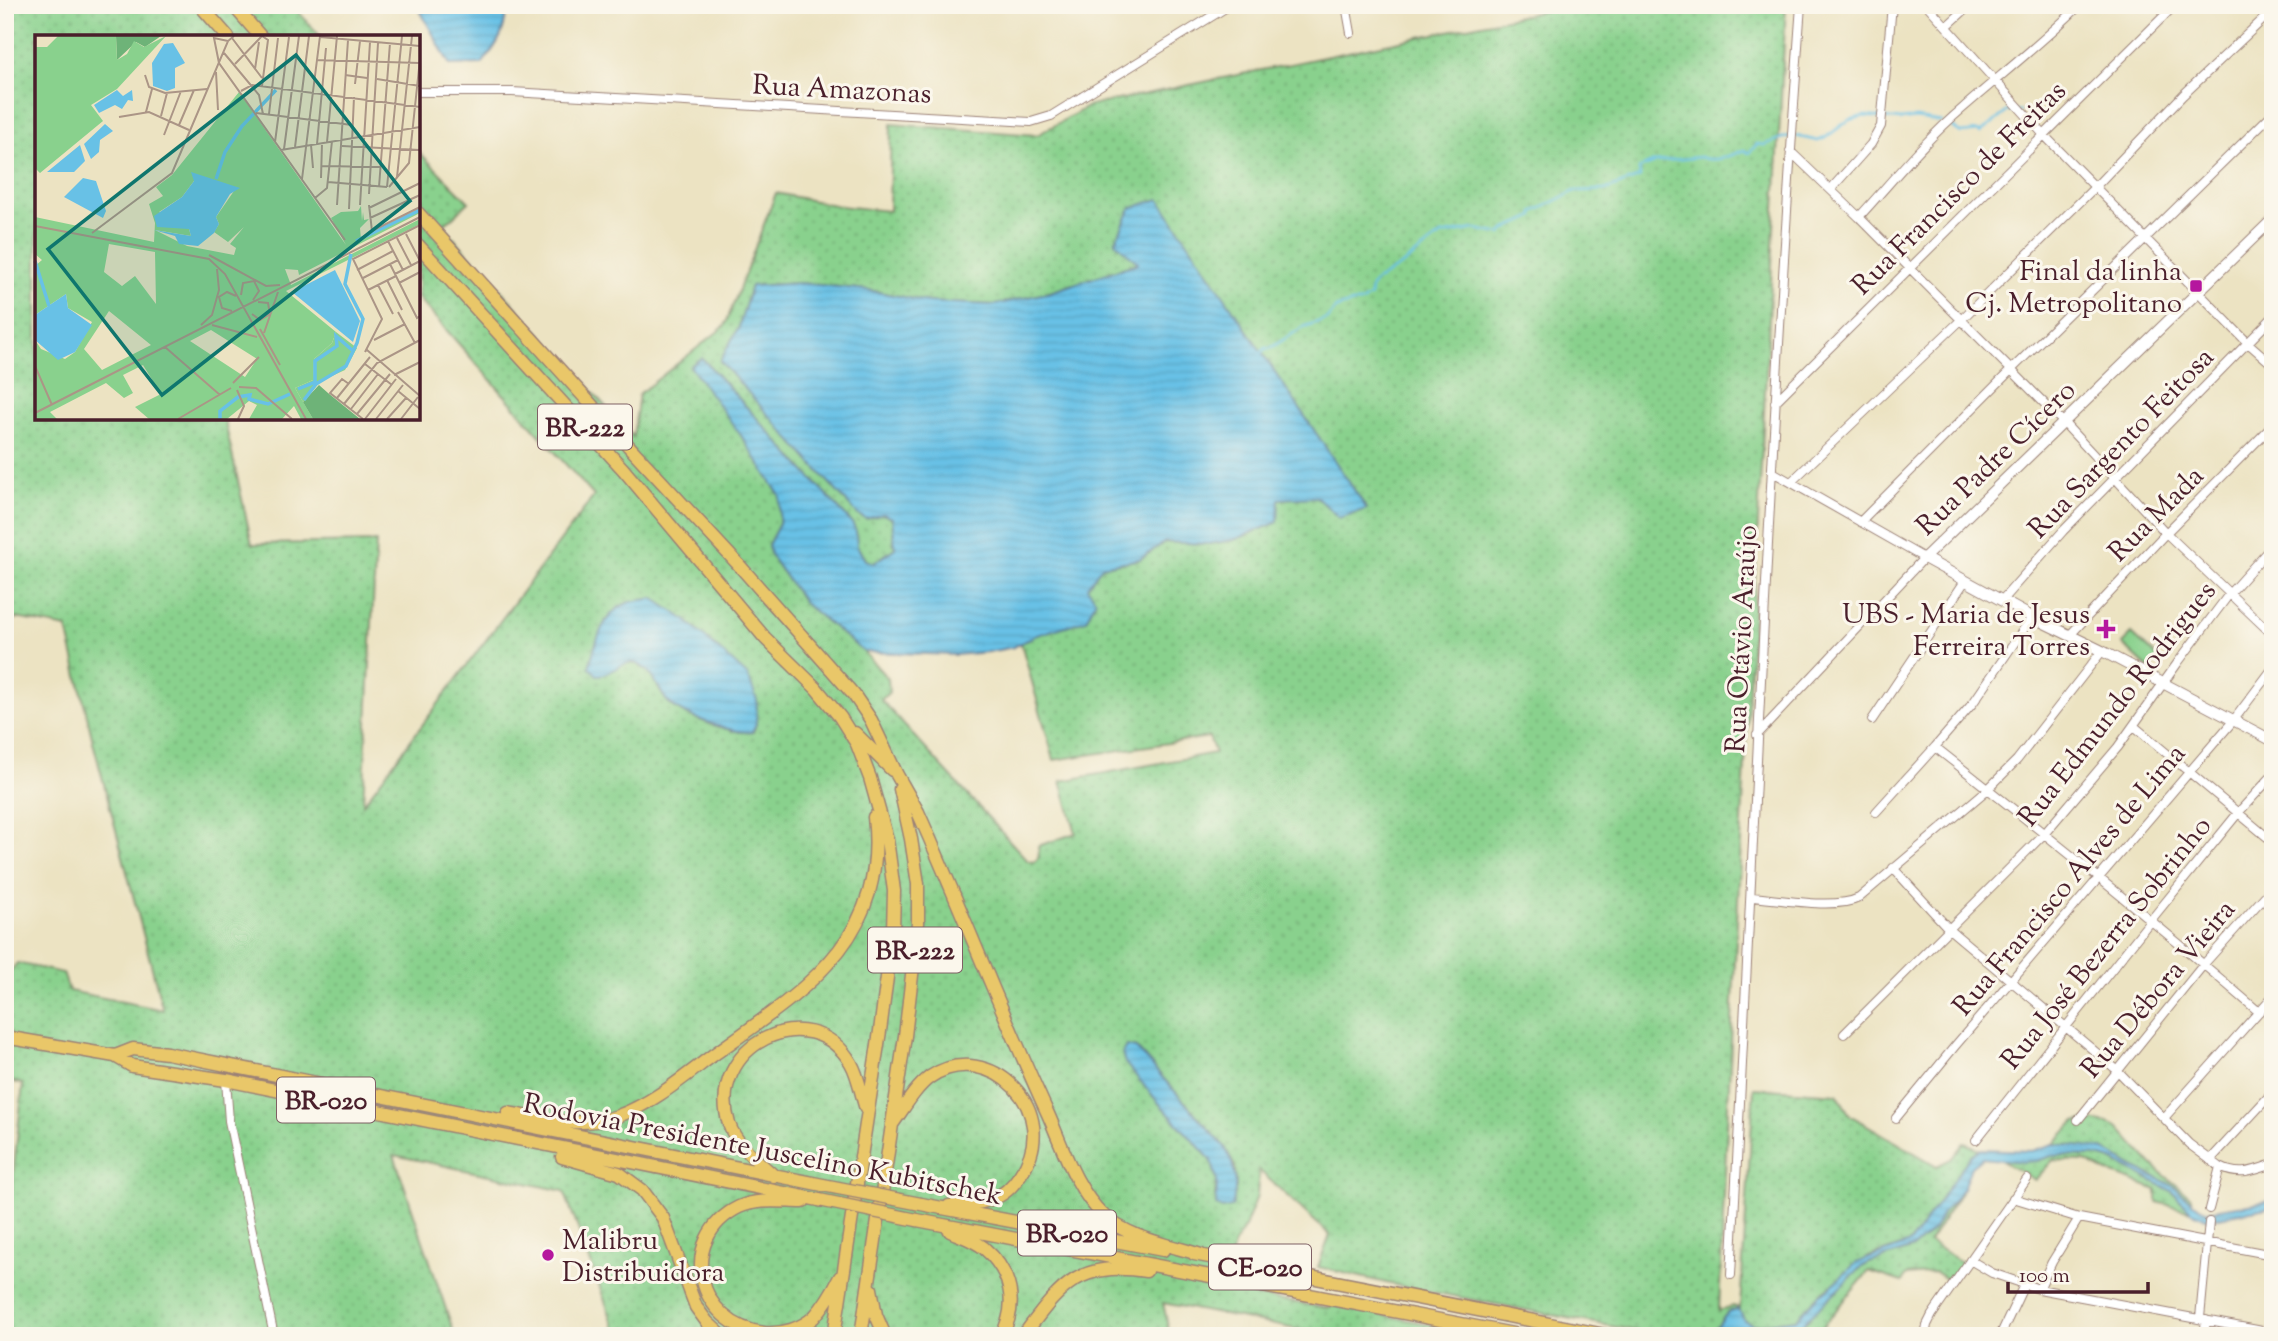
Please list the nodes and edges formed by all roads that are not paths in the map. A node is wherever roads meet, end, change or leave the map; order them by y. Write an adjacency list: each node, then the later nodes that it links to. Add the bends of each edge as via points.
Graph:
1 (200, 5): 14 (highway)
2 (233, 5): 15 (highway)
3 (1230, 5): 17 (street, Rua Amazonas, via 1051,116 1031,122 513,92)
4 (1346, 5): 13 (street)
5 (1801, 5): 20 (street, Rua Otávio Araújo)
6 (1892, 5): 22 (street, via 1881,126)
7 (1927, 5): 12 (street)
8 (1970, 5): 12 (street)
9 (2080, 5): 16 (street)
10 (2175, 5): 19 (street, Rua Francisco de Freitas)
11 (2273, 10): 21 (street)
12 (1947, 26): 16 (street)
13 (1351, 33)
14 (227, 35)
15 (259, 35)
16 (1996, 81): 19 (street); 24 (street, via 1925,144)
17 (420, 92)
18 (2273, 113): 26 (street)
19 (2043, 134): 21 (street); 28 (street, Rua Francisco de Freitas)
20 (1790, 151): 22 (street); 35 (street, Rua Otávio Araújo)
21 (2095, 187): 26 (street); 31 (street)
22 (1831, 189): 24 (street)
23 (420, 215): 62 (highway, BR-222, via 854,695)
24 (1860, 217): 28 (street)
25 (2273, 219): 29 (street, Rua Padre Cícero)
26 (2146, 239): 29 (street); 34 (street)
27 (420, 247): 54 (highway, BR-222, via 623,469 765,639)
28 (1909, 267): 31 (street); 35 (street, Rua Francisco de Freitas)
29 (2197, 292): 32 (street); 36 (street, Rua Padre Cícero)
30 (2273, 317): 32 (street, Rua Sargento Feitosa)
31 (1961, 320): 34 (street); 40 (street)
32 (2248, 343): 33 (street); 39 (street, Rua Sargento Feitosa)
33 (2273, 365)
34 (2011, 370): 36 (street); 41 (street)
35 (1775, 402): 38 (street, Rua Otávio Araújo)
36 (2063, 422): 39 (street); 44 (street, Rua Padre Cícero)
37 (2273, 425): 42 (street, Rua Mada)
38 (1771, 471): 40 (street); 58 (street, Rua Otávio Araújo)
39 (2114, 478): 42 (street); 47 (street, Rua Sargento Feitosa)
40 (1791, 482): 41 (street)
41 (1860, 522): 44 (street)
42 (2166, 533): 46 (street); 49 (street, Rua Mada)
43 (2273, 545): 46 (street, Rua Edmundo Rodrigues)
44 (1924, 558): 45 (street); 58 (street, Rua Padre Cícero)
45 (1965, 581): 47 (street); 55 (street)
46 (2231, 593): 50 (street); 53 (street, Rua Edmundo Rodrigues)
47 (2002, 600): 48 (street)
48 (2032, 617): 49 (street); 60 (street, via 1973,703)
49 (2070, 635): 51 (street)
50 (2273, 635)
51 (2102, 650): 53 (street); 65 (street, via 2040,732)
52 (2273, 668): 56 (street, Rua Francisco Alves de Lima)
53 (2162, 684): 56 (street); 57 (street, Rua Edmundo Rodrigues)
54 (840, 717): 62 (highway); 64 (highway, BR-222)
55 (1872, 720)
56 (2233, 721): 59 (street); 61 (street, Rua Francisco Alves de Lima)
57 (2134, 726): 61 (street); 68 (street, Rua Edmundo Rodrigues)
58 (1758, 735): 73 (street, Rua Otávio Araújo)
59 (2273, 741)
60 (1935, 747): 65 (street); 66 (street)
61 (2189, 771): 67 (street); 71 (street, Rua Francisco Alves de Lima)
62 (897, 775): 92 (highway, BR-222, via 915,861 918,923); 108 (highway, via 918,812 1038,1094 1089,1198 1129,1233)
63 (2273, 775): 67 (street, Rua José Bezerra Sobrinho)
64 (870, 778): 87 (highway, BR-222, via 887,839 894,891 893,931); 88 (highway, via 876,837 871,884 845,944 806,986 666,1088 617,1116 574,1123 498,1111)
65 (1988, 789): 68 (street); 70 (street)
66 (1876, 811)
67 (2238, 813): 69 (street); 74 (street, Rua José Bezerra Sobrinho)
68 (2045, 833): 71 (street); 75 (street, Rua Edmundo Rodrigues)
69 (2273, 842)
70 (1893, 869): 73 (street, via 1851,902); 75 (street)
71 (2099, 877): 74 (street); 77 (street, Rua Francisco Alves de Lima)
72 (2273, 887): 76 (street, Rua Débora Vieira)
73 (1751, 897): 113 (street, Rua Otávio Araújo)
74 (2151, 919): 76 (street); 80 (street, Rua José Bezerra Sobrinho)
75 (1949, 929): 77 (street); 81 (street, Rua Edmundo Rodrigues)
76 (2204, 964): 79 (street); 84 (street, Rua Débora Vieira)
77 (2011, 982): 80 (street); 89 (street, Rua Francisco Alves de Lima)
78 (2273, 996): 79 (street)
79 (2259, 1012): 90 (street)
80 (2065, 1026): 84 (street); 93 (street, Rua José Bezerra Sobrinho)
81 (1844, 1034)
82 (5, 1037): 83 (highway, Rodovia Presidente Juscelino Kubitschek / BR-020)
83 (115, 1056): 85 (highway, Rodovia Presidente Juscelino Kubitschek / BR-020, via 132,1066); 88 (highway, Rodovia Presidente Juscelino Kubitschek / BR-020, via 133,1049 167,1053)
84 (2117, 1070): 90 (street); 91 (street, Rua Débora Vieira)
85 (226, 1080): 94 (highway, Rodovia Presidente Juscelino Kubitschek / BR-020); 119 (street, via 229,1121)
86 (2273, 1092): 95 (street)
87 (867, 1113): 98 (highway, via 850,1061 827,1040 795,1031 760,1040 732,1072 726,1110 738,1141); 111 (highway)
88 (481, 1116): 98 (highway, Rodovia Presidente Juscelino Kubitschek / BR-020)
89 (1896, 1118)
90 (2164, 1118): 95 (street)
91 (2078, 1120)
92 (891, 1126): 102 (highway, via 929,1077 961,1067 976,1067 1007,1080 1027,1104 1034,1125 1032,1152 1017,1180 993,1199); 114 (highway, BR-222)
93 (1976, 1140)
94 (537, 1144): 101 (highway, Rodovia Presidente Juscelino Kubitschek / BR-020); 120 (highway, via 559,1156 619,1173 642,1190 663,1218 696,1307)
95 (2210, 1160): 97 (street)
96 (2273, 1164): 97 (street, via 2238,1174)
97 (2220, 1167): 103 (street)
98 (775, 1176): 102 (highway, Rodovia Presidente Juscelino Kubitschek / BR-020, bridge)
99 (2027, 1179): 100 (street)
100 (2013, 1198): 104 (street); 110 (street)
101 (816, 1199): 105 (highway, Rodovia Presidente Juscelino Kubitschek / BR-020, bridge); 111 (highway, via 756,1202 727,1214 702,1253 705,1289 733,1324 778,1334 799,1328 812,1318)
102 (927, 1205): 108 (highway, Rodovia Presidente Juscelino Kubitschek / BR-020)
103 (2209, 1209)
104 (2079, 1218): 107 (street); 116 (street)
105 (920, 1220): 112 (highway, Rodovia Presidente Juscelino Kubitschek / BR-020); 124 (highway, via 983,1247 1003,1270 1010,1288 1010,1310)
106 (2209, 1222): 107 (street)
107 (2207, 1243): 109 (street); 117 (street)
108 (1201, 1255): 127 (highway, Rodovia Presidente Juscelino Kubitschek / CE-020)
109 (2273, 1255)
110 (1970, 1260): 115 (street); 128 (street, via 1932,1315)
111 (845, 1269): 121 (highway)
112 (1181, 1270): 125 (highway, via 1112,1269 1084,1274 1050,1300); 126 (highway, Rodovia Presidente Juscelino Kubitschek / CE-020)
113 (1731, 1275)
114 (869, 1280): 122 (highway); 123 (highway)
115 (2024, 1285): 116 (street); 129 (street)
116 (2039, 1289): 117 (street)
117 (2203, 1319): 118 (street); 130 (street)
118 (2273, 1333)
119 (274, 1336)
120 (722, 1336)
121 (834, 1336)
122 (861, 1336)
123 (885, 1336)
124 (1001, 1336)
125 (1023, 1336)
126 (1524, 1336)
127 (1610, 1336)
128 (1925, 1336)
129 (2000, 1336)
130 (2204, 1336)

